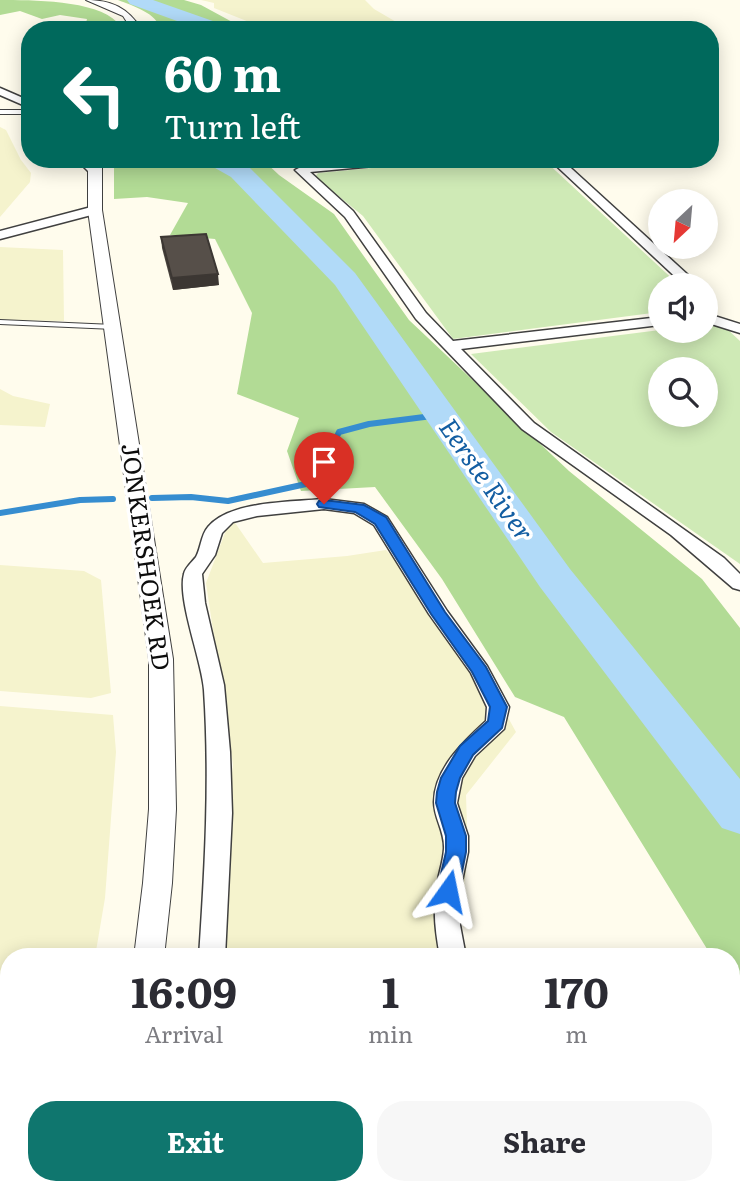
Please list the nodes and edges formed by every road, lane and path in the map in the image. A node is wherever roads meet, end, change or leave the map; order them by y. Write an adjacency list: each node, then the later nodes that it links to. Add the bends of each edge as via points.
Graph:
1 (91, 0): 2 (street, via 127,14)
2 (131, 21)
3 (0, 91): 4 (street)
4 (21, 101)
5 (0, 112): 6 (lane)
6 (21, 112)
7 (91, 168): 10 (street, JONKERSHOEK RD)
8 (322, 168): 18 (street, via 301,170 358,224 421,316)
9 (564, 168): 12 (street)
10 (95, 210): 11 (street); 16 (street, JONKERSHOEK RD)
11 (0, 235)
12 (679, 273)
13 (718, 321): 17 (street)
14 (0, 322): 16 (lane)
15 (648, 322): 18 (street)
16 (114, 327): 20 (street, JONKERSHOEK RD, via 161,659 165,734)
17 (740, 329)
18 (448, 346): 19 (street, via 528,426 677,531)
19 (740, 584)
20 (150, 948)
21 (212, 948): 22 (street, via 219,752 214,685 193,574 214,531 227,518 324,504 358,508 381,521 480,671 498,707 496,724 467,751 447,792 445,803 456,836 448,891)
22 (451, 948)

